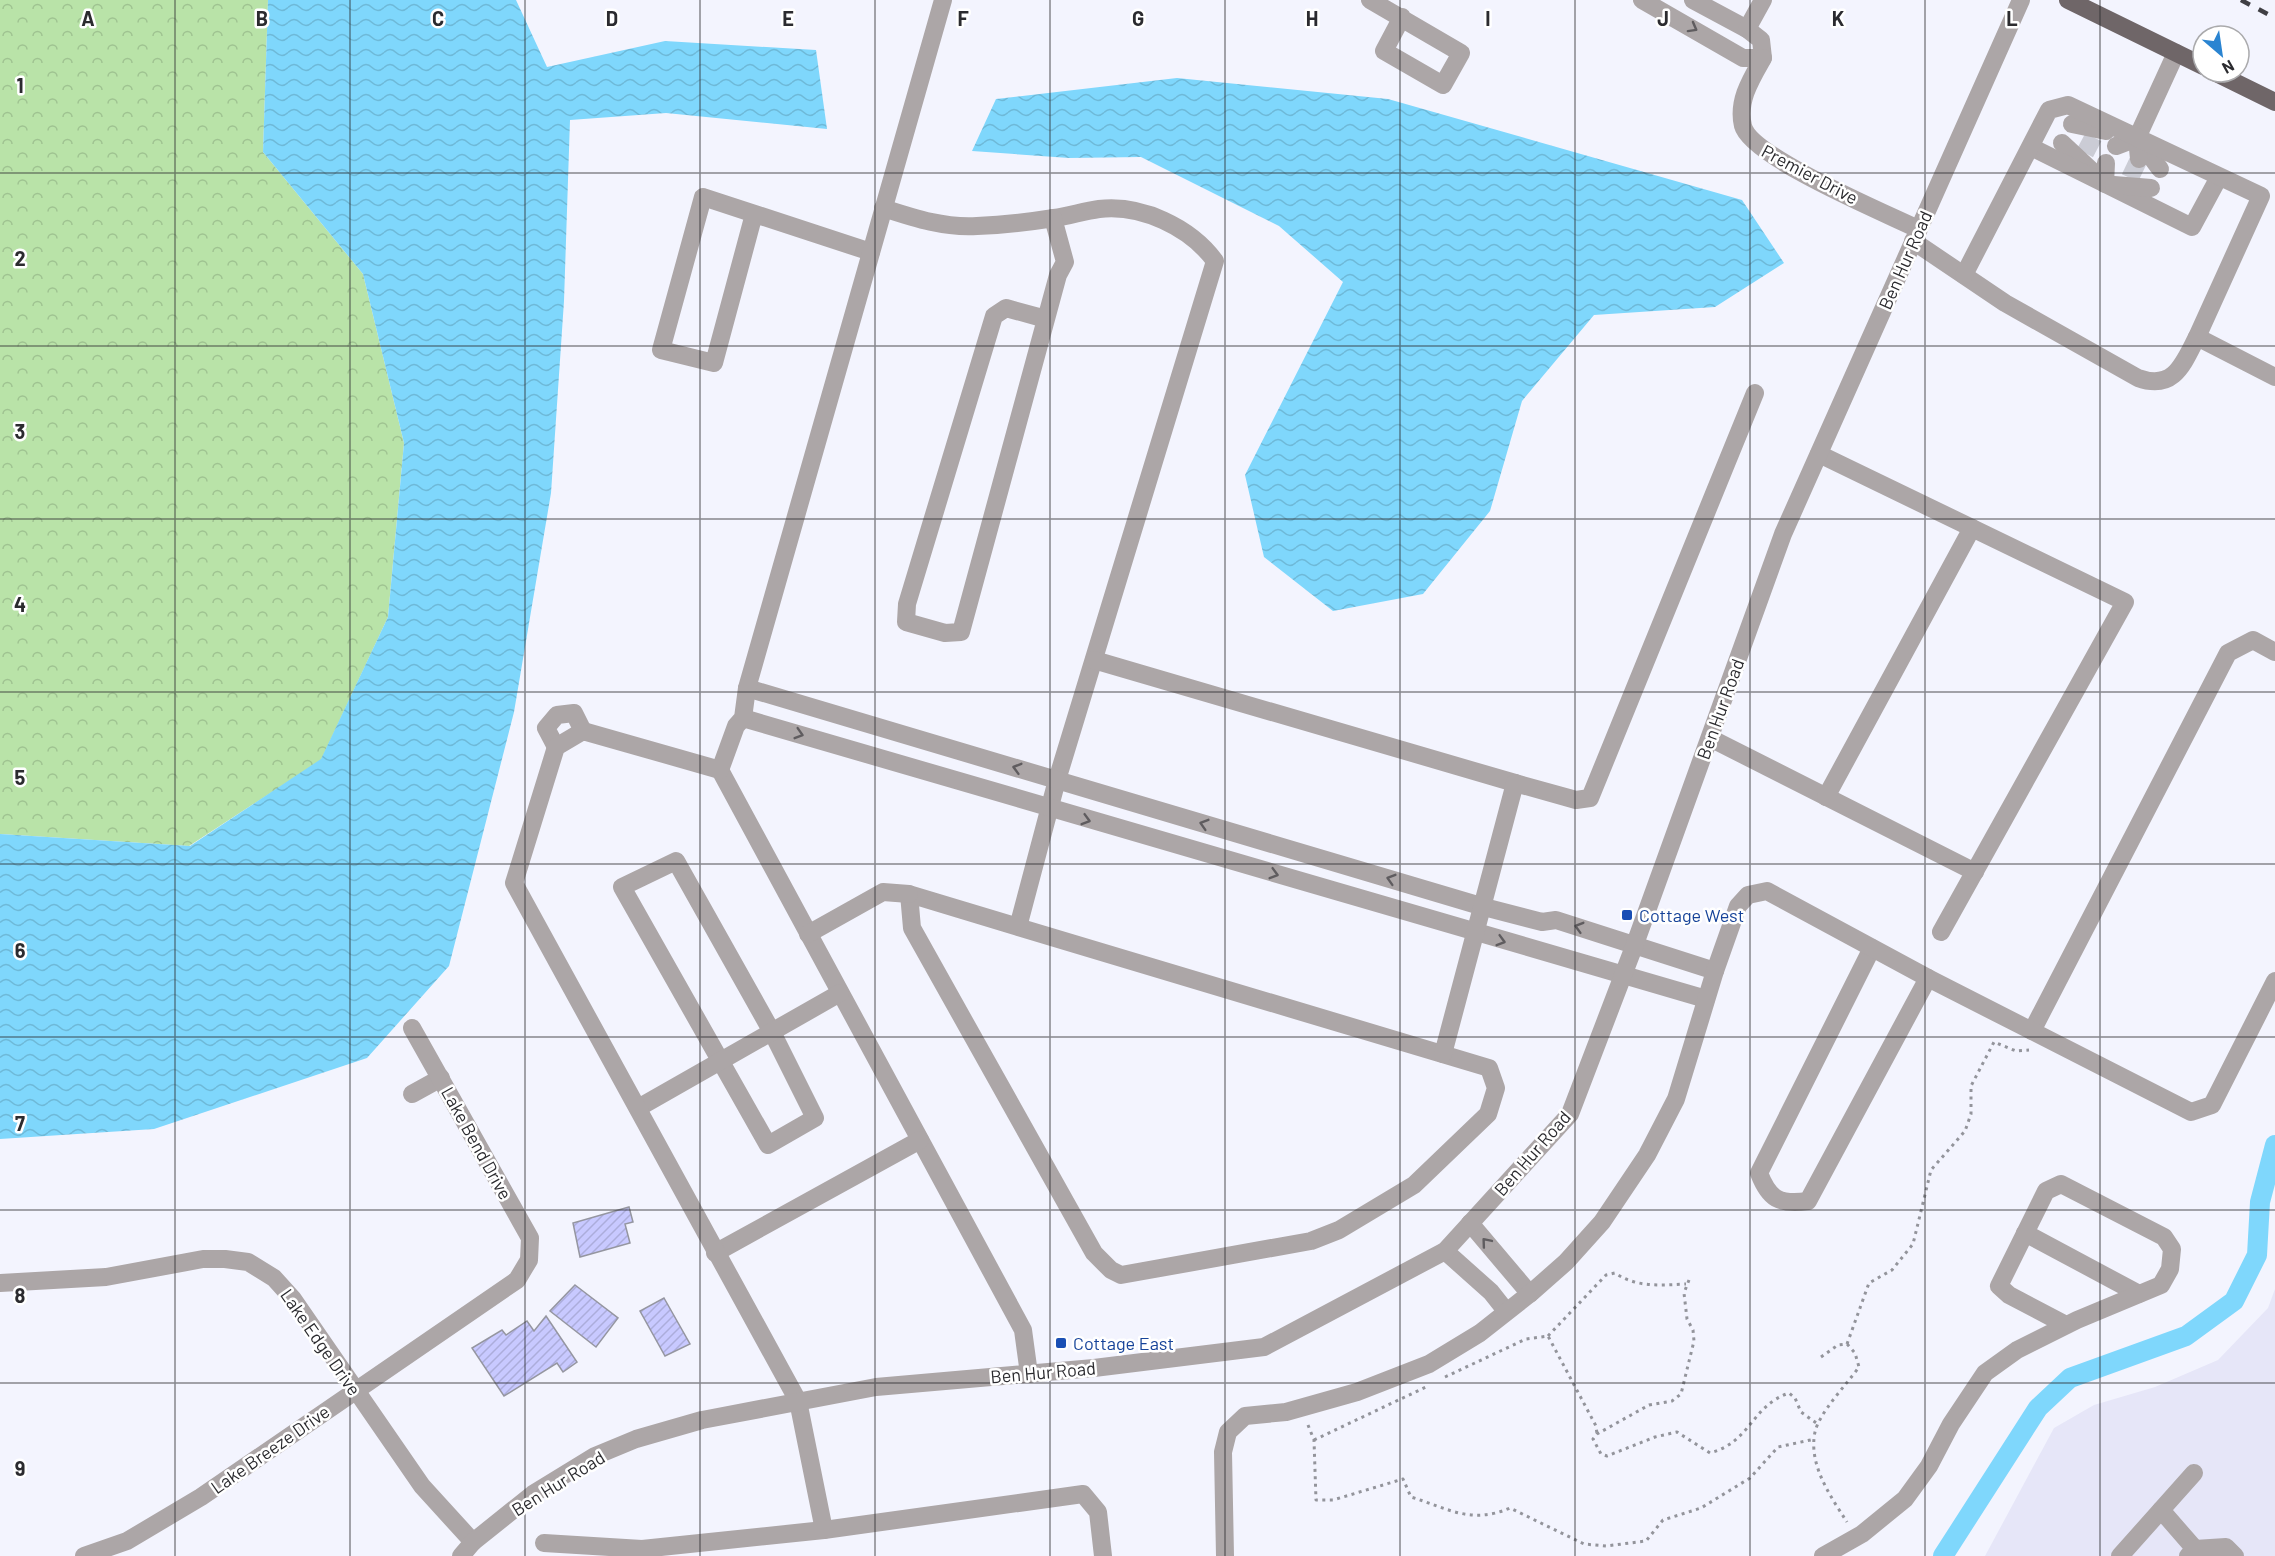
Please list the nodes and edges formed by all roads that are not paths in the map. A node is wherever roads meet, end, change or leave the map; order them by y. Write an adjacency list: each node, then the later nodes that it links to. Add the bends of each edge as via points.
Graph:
1 (943, 0): 29 (street)
2 (1370, 0): 8 (street)
3 (1642, 0): 11 (street, one-way to 11, via 1743,58)
4 (1693, 0): 9 (street)
5 (1763, 0): 9 (street)
6 (2021, 0): 32 (street, Ben Hur Road)
7 (2068, 0): 10 (main road)
8 (1402, 17)
9 (1748, 29): 11 (street, via 1761,40)
10 (2176, 53): 12 (main road); 17 (street)
11 (1763, 58): 32 (street, Premier Drive, via 1748,84 1741,110 1743,129 1753,143)
12 (2191, 60)
13 (2238, 84): 14 (main road)
14 (2275, 102)
15 (2072, 124): 17 (street)
16 (2094, 136): 17 (street)
17 (2137, 138): 19 (street); 20 (street, via 2068,105 2056,106 2049,110); 22 (street); 24 (street); 25 (street)
18 (2062, 143): 27 (street)
19 (2115, 146)
20 (2031, 147): 27 (street); 34 (street)
21 (2085, 153): 27 (street)
22 (2139, 159)
23 (2106, 163): 27 (street)
24 (2160, 169)
25 (2219, 177): 27 (street, via 2192,227); 36 (street, Premier Drive, via 2261,196)
26 (2130, 178): 27 (street)
27 (2105, 184): 28 (street)
28 (2151, 188)
29 (883, 208): 31 (street, via 926,222 974,226); 33 (street)
30 (753, 214): 30 (street, via 703,197 661,350 714,363); 33 (street)
31 (1053, 218): 35 (street, via 1065,262); 42 (street, via 1101,209 1144,213 1187,233 1203,244 1215,261)
32 (1916, 235): 34 (street, Premier Drive); 39 (street, Ben Hur Road)
33 (871, 252): 43 (street)
34 (1964, 275): 36 (street, Premier Drive, via 2005,303 2144,381 2158,382 2177,372)
35 (1046, 319): 35 (street, via 961,632 945,633 906,622 907,604 994,316 1006,308)
36 (2197, 337): 37 (street)
37 (2275, 377)
38 (1755, 393): 50 (street, via 1590,798 1576,800)
39 (1819, 454): 40 (street); 46 (street, Ben Hur Road, via 1784,534)
40 (1972, 528): 51 (street); 53 (street, via 2125,602)
41 (2275, 652): 71 (street, via 2253,640 2228,653)
42 (1094, 660): 49 (street); 50 (street)
43 (747, 688): 44 (street); 49 (street, one-way to 43)
44 (743, 717): 48 (street); 52 (street, one-way to 52)
45 (584, 731): 47 (street); 47 (street, via 574,713 557,715 546,728); 48 (street)
46 (1710, 738): 51 (street); 60 (street, Ben Hur Road)
47 (556, 747): 77 (street, via 514,883)
48 (720, 770): 59 (street)
49 (1057, 780): 52 (street); 55 (street, one-way to 49)
50 (1515, 783): 55 (street)
51 (1826, 798): 53 (street)
52 (1050, 809): 56 (street); 57 (street, one-way to 57)
53 (1975, 872): 58 (street)
54 (909, 894): 56 (street); 59 (street, via 884,892); 73 (street, via 912,928 1094,1253 1121,1275 1311,1241 1339,1230 1414,1185 1488,1114 1496,1088 1489,1068)
55 (1484, 907): 57 (street); 60 (street, one-way to 55, via 1556,920 1542,922)
56 (1018, 927): 73 (street)
57 (1475, 933): 64 (street, one-way to 64); 73 (street)
58 (1941, 933)
59 (808, 934): 68 (street)
60 (1635, 944): 62 (street); 64 (street, Ben Hur Road)
61 (1872, 948): 63 (street, via 1767,891 1748,896 1738,906); 65 (street); 65 (street, via 1759,1173 1766,1191 1789,1204 1808,1201)
62 (1680, 961): 63 (street); 67 (street)
63 (1715, 970): 69 (street)
64 (1623, 976): 67 (street); 79 (street, Ben Hur Road, via 1570,1114)
65 (1928, 978): 71 (street)
66 (2275, 981): 71 (street, via 2212,1105 2191,1112)
67 (1671, 988): 69 (street)
68 (840, 993): 72 (street); 78 (street)
69 (1706, 999): 87 (street, via 1677,1099 1647,1155 1602,1222)
70 (412, 1028): 75 (street, Lake Bend Drive)
71 (2032, 1031)
72 (772, 1032): 74 (street); 74 (street, via 815,1118 768,1145); 74 (street, via 676,861 622,887)
73 (1443, 1054)
74 (721, 1060): 77 (street)
75 (441, 1078): 76 (street); 83 (street, Lake Bend Drive, via 530,1238)
76 (411, 1094)
77 (638, 1108): 82 (street)
78 (920, 1140): 82 (street); 91 (street, via 1023,1330)
79 (1470, 1223): 81 (street, Ben Hur Road); 84 (street, one-way to 79)
80 (2025, 1233): 88 (street); 88 (street, via 2046,1191 2061,1184 2164,1237 2172,1249 2170,1269 2161,1285); 90 (street, via 1999,1286)
81 (1445, 1251): 85 (street); 91 (street, Ben Hur Road, via 1264,1347)
82 (715, 1252): 93 (street)
83 (528, 1260): 92 (street, Lake Breeze Drive, via 517,1280)
84 (1504, 1263): 85 (street); 87 (street)
85 (1480, 1282): 89 (street)
86 (0, 1283): 92 (street, Lake Edge Drive, via 106,1277 203,1259 248,1262 274,1278 293,1299)
87 (1530, 1294): 89 (street)
88 (2139, 1294): 90 (street)
89 (1506, 1311): 103 (street, via 1480,1333 1429,1364 1357,1392 1245,1416 1227,1432 1223,1452)
90 (2066, 1325): 104 (street, via 2017,1350 1985,1373 1905,1499 1856,1537)
91 (1029, 1374): 93 (street, Ben Hur Road, via 876,1387)
92 (355, 1390): 97 (street, Lake Edge Drive, via 422,1486); 100 (street, Lake Breeze Drive, via 201,1497 127,1541)
93 (798, 1401): 96 (street); 97 (street, Ben Hur Road, via 702,1420 636,1439 595,1456 533,1494)
94 (2194, 1473): 95 (street)
95 (2161, 1510): 99 (street); 105 (street)
96 (824, 1530): 98 (street, via 642,1549); 102 (street, via 1083,1494 1098,1512)
97 (473, 1542): 101 (street, Ben Hur Road)
98 (544, 1544)
99 (2193, 1553): 106 (street, via 2226,1547)
100 (84, 1556)
101 (460, 1556)
102 (1103, 1556)
103 (1226, 1556)
104 (1823, 1556)
105 (2120, 1556)
106 (2235, 1556)

